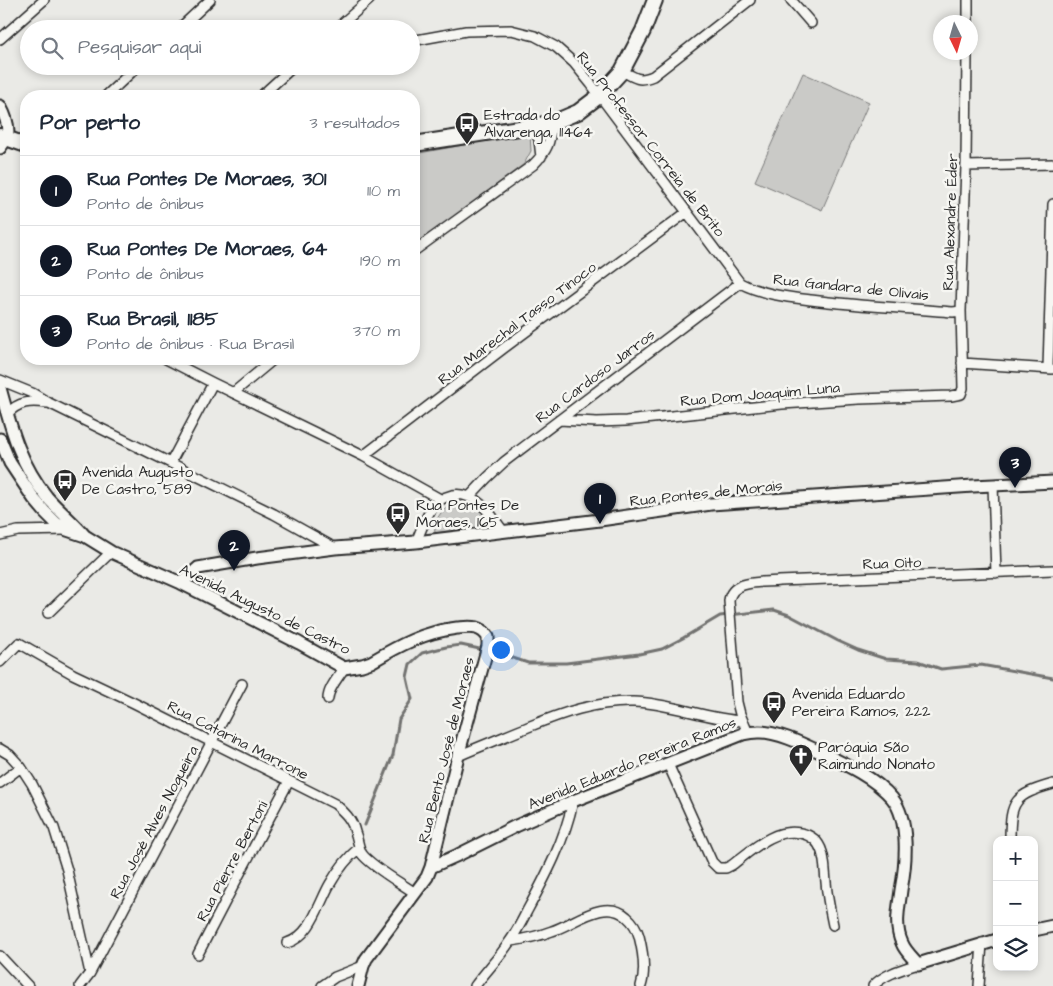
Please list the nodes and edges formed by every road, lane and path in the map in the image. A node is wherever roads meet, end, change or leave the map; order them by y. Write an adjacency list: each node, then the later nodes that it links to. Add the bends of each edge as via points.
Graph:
1 (44, 0): 9 (street)
2 (210, 0): 10 (street)
3 (368, 0): 11 (street)
4 (655, 0): 17 (main road)
5 (750, 0): 17 (street, via 653,76 644,80)
6 (791, 0): 13 (street)
7 (968, 0): 8 (street)
8 (968, 15)
9 (21, 20)
10 (189, 20)
11 (346, 20)
12 (20, 21): 14 (street)
13 (811, 23)
14 (0, 39)
15 (420, 39): 22 (street, Rua Professor Correia de Brito, via 492,30 511,30 534,36 556,46 574,63)
16 (967, 60): 31 (street, Rua Alexandre Éder)
17 (622, 71): 22 (main road)
18 (128, 75): 20 (street)
19 (284, 75): 21 (street)
20 (112, 90)
21 (267, 90)
22 (599, 96): 24 (main road, via 578,112); 33 (street, Rua Professor Correia de Brito)
23 (0, 106): 26 (street, via 8,131)
24 (552, 123): 25 (main road); 29 (street, via 548,145)
25 (534, 126): 27 (main road); 29 (street)
26 (2, 141): 28 (main road)
27 (420, 143)
28 (20, 144)
29 (541, 157): 34 (street)
30 (1053, 164): 31 (street)
31 (966, 166): 36 (street, Rua Alexandre Éder)
32 (1053, 204): 40 (street)
33 (687, 212): 35 (street, Rua Professor Correia de Brito); 50 (street, Rua Marechal Tasso Tinoco)
34 (420, 247)
35 (740, 283): 36 (street, Rua Gandara de Olivais, via 795,298); 48 (street, Rua Cardoso Jarros)
36 (961, 312): 37 (street, Rua Alexandre Éder)
37 (962, 363): 40 (street); 44 (street, Rua Alexandre Éder)
38 (178, 365): 42 (street)
39 (267, 365): 45 (street)
40 (1050, 369)
41 (0, 380): 46 (street)
42 (213, 383): 45 (street); 51 (street)
43 (0, 388): 47 (street, Avenida Augusto de Castro)
44 (963, 391): 48 (street, Rua Dom Joaquim Luna, via 951,396 782,404 626,421)
45 (233, 393): 50 (street)
46 (49, 404): 47 (street, via 22,404); 51 (street)
47 (7, 414): 59 (street, Avenida Augusto de Castro, via 18,450 32,477)
48 (560, 420): 54 (street, Rua Cardoso Jarros, via 504,462)
49 (0, 439): 56 (street, Avenida Augusto de Castro, via 10,462 34,499 44,512)
50 (363, 456): 55 (street)
51 (171, 462): 61 (street)
52 (1053, 482): 53 (street, Rua Pontes de Morais)
53 (993, 485): 57 (street, Rua Pontes de Morais, via 711,504); 64 (street)
54 (470, 496): 55 (street, via 455,495); 57 (street, via 484,507)
55 (440, 500): 60 (street, via 433,506)
56 (67, 530): 58 (street, via 18,531); 59 (street, Avenida Augusto de Castro)
57 (503, 531): 60 (street, Rua Pontes de Morais)
58 (0, 535)
59 (85, 536): 62 (street, Avenida Augusto de Castro)
60 (416, 542): 61 (street, Rua Pontes de Morais)
61 (335, 548): 65 (street, Rua Pontes de Morais, via 198,568)
62 (111, 552): 65 (street, Avenida Augusto de Castro); 66 (street)
63 (1053, 570): 64 (street, Rua Oito)
64 (996, 573): 72 (street, Rua Oito, via 754,583 738,587 730,595 730,607 737,702)
65 (181, 583): 69 (street, Avenida Augusto de Castro)
66 (48, 612)
67 (489, 639): 69 (street, Avenida Augusto de Castro, via 482,629 474,627 442,630 422,635 371,662); 76 (street, Rua Bento José de Moraes)
68 (0, 662): 74 (street, Rua Catarina Marrone, via 20,643 73,674)
69 (344, 668): 71 (street)
70 (242, 684): 74 (street, Rua José Alves Nogueira)
71 (328, 699)
72 (742, 722): 73 (street); 76 (street, via 657,704 606,703 546,720)
73 (748, 733): 77 (street, Avenida Eduardo Pereira Ramos); 96 (street, Avenida Eduardo Pereira Ramos, via 772,734 817,750 869,778 894,800 905,840 898,932 906,950)
74 (212, 742): 79 (street, Rua Catarina Marrone); 98 (street, Rua José Alves Nogueira)
75 (0, 749): 78 (street)
76 (458, 756): 85 (street, Rua Bento José de Moraes)
77 (668, 764): 82 (street, Avenida Eduardo Pereira Ramos); 87 (street, via 712,862 718,868 732,865 772,837 798,833 815,838 823,852)
78 (21, 767): 80 (street); 98 (street, via 44,805 61,848)
79 (289, 781): 84 (street, Rua Catarina Marrone, via 346,813); 94 (street, Rua Pierre Bertoni)
80 (0, 782)
81 (1053, 784): 83 (street, via 1025,794 1017,801 1012,808)
82 (573, 801): 85 (street, Avenida Eduardo Pereira Ramos); 90 (street, via 553,861)
83 (1010, 836)
84 (359, 848): 86 (street, Rua Catarina Marrone, via 363,855); 92 (street, via 341,866 306,928)
85 (431, 867): 86 (street)
86 (415, 893): 97 (street)
87 (833, 925)
88 (1053, 926): 89 (street)
89 (1038, 929)
90 (511, 940): 103 (street); 104 (street, via 554,931 597,911 616,910 630,919 638,933 642,948)
91 (993, 941): 93 (street)
92 (287, 943)
93 (982, 943): 96 (street); 106 (street)
94 (198, 954)
95 (0, 956): 99 (street)
96 (918, 964): 105 (street, via 880,979)
97 (363, 966): 101 (street); 102 (street)
98 (90, 973): 100 (street, Rua José Alves Nogueira)
99 (28, 986)
100 (80, 986)
101 (322, 986)
102 (358, 986)
103 (475, 986)
104 (641, 986)
105 (873, 986)
106 (980, 986)

